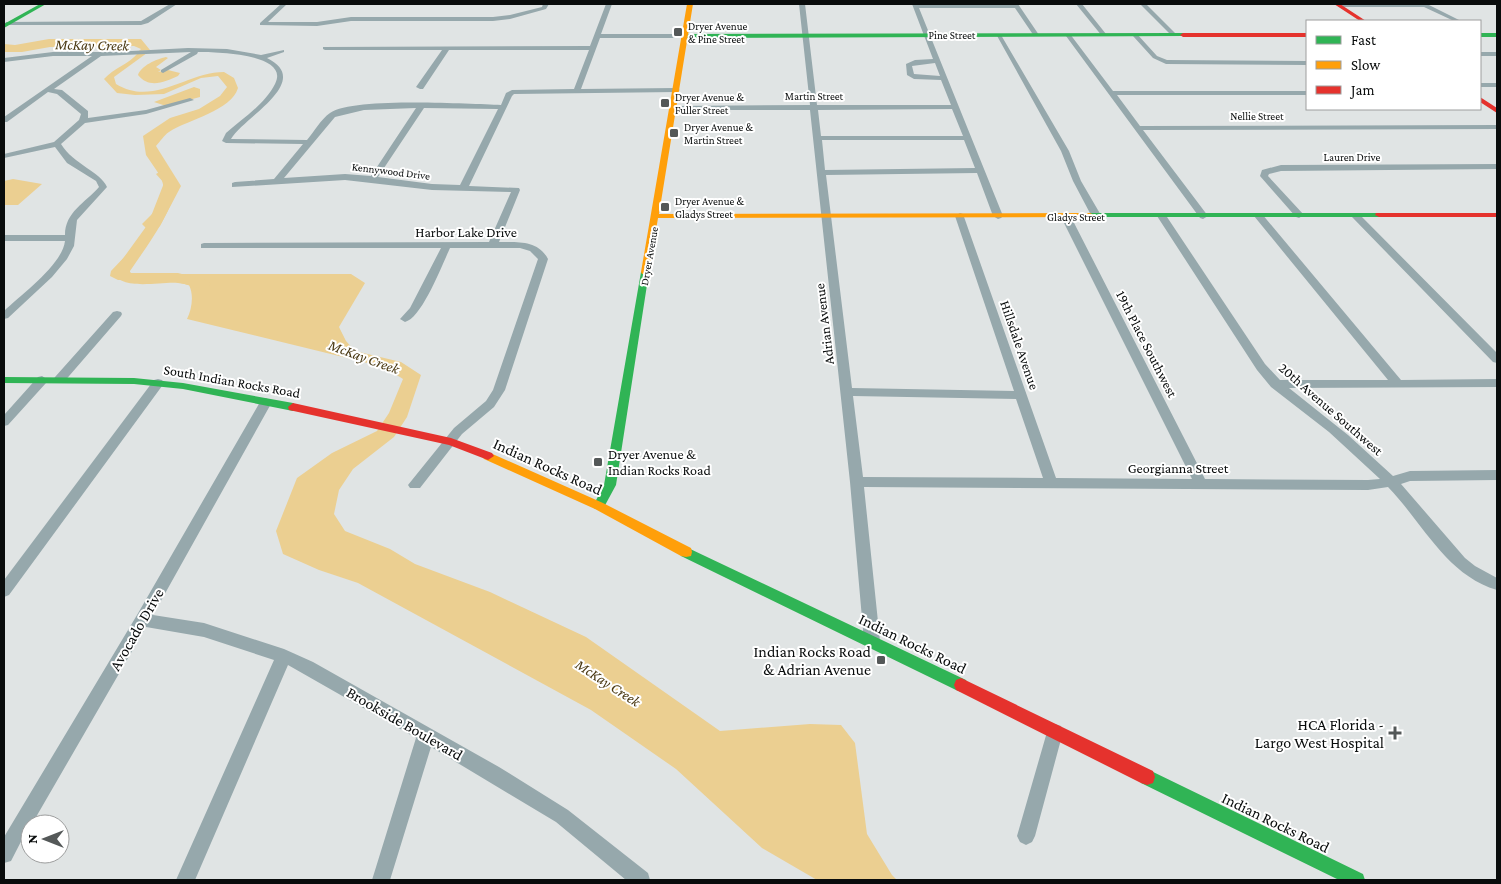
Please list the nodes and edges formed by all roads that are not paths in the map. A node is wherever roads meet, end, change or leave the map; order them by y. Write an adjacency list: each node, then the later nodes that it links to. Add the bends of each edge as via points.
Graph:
1 (44, 4): 15 (street)
2 (174, 4): 15 (street, via 141,24)
3 (284, 4): 4 (street, via 262,24 317,24 351,19 493,19 530,13 544,8)
4 (546, 4)
5 (609, 4): 27 (street)
6 (690, 4): 28 (street, Dryer Avenue)
7 (802, 4): 16 (street, Adrian Avenue)
8 (1079, 4): 21 (street)
9 (1143, 4): 23 (street)
10 (1338, 4): 13 (street); 14 (street, via 1425,5)
11 (915, 5): 12 (street); 17 (street)
12 (1015, 5): 19 (street)
13 (1362, 20)
14 (1456, 20)
15 (6, 23)
16 (805, 35): 17 (street, Pine Street); 28 (street, Pine Street); 59 (street, Adrian Avenue)
17 (926, 35): 18 (street, Pine Street); 42 (street)
18 (998, 35): 19 (street, Pine Street); 83 (street, via 1065,151)
19 (1036, 35): 20 (street, Pine Street)
20 (1068, 35): 21 (street, Pine Street); 53 (street)
21 (1104, 35): 22 (street, Pine Street)
22 (1136, 35): 23 (street, Pine Street); 43 (street, via 1155,57 1166,62)
23 (1174, 35): 24 (street, Pine Street)
24 (1306, 35)
25 (1481, 35): 26 (street)
26 (1497, 35)
27 (596, 36): 28 (street, Pine Street); 31 (street)
28 (685, 36): 52 (street, Dryer Avenue)
29 (325, 48): 30 (street)
30 (447, 48): 31 (street); 49 (street)
31 (592, 48): 51 (street)
32 (282, 51): 38 (street)
33 (197, 52): 35 (street); 38 (street); 45 (street)
34 (1222, 52): 43 (street)
35 (99, 54): 40 (street, via 50,54); 50 (street)
36 (1481, 54): 37 (street)
37 (1497, 54)
38 (262, 57): 69 (street, via 276,66 281,74 280,81 270,96 223,139)
39 (4, 60): 40 (street)
40 (20, 60): 44 (street)
41 (1305, 60): 43 (street)
42 (936, 62): 46 (street); 46 (street, via 908,65 914,77)
43 (1233, 63)
44 (4, 70)
45 (163, 71)
46 (942, 78): 60 (street)
47 (1481, 85): 48 (street)
48 (1497, 85)
49 (420, 88)
50 (47, 90): 63 (street); 64 (street, via 59,92 85,113)
51 (577, 90): 52 (street); 58 (street, via 512,92)
52 (676, 90): 61 (street, Dryer Avenue)
53 (1112, 93): 54 (street); 66 (street)
54 (1306, 93)
55 (190, 100): 64 (street, via 146,112)
56 (1481, 100): 62 (street)
57 (420, 106): 58 (street); 69 (street, via 341,110 332,115); 75 (street)
58 (503, 107): 78 (street)
59 (814, 107): 60 (street, Martin Street); 61 (street, Martin Street); 67 (street, Adrian Avenue)
60 (954, 107): 68 (street)
61 (674, 108): 80 (street, Dryer Avenue)
62 (1497, 111)
63 (4, 120)
64 (83, 121): 70 (street)
65 (1497, 127): 66 (street, Nellie Street)
66 (1138, 128): 85 (street)
67 (818, 138): 68 (street); 74 (street, Adrian Avenue)
68 (967, 138): 73 (street)
69 (309, 142): 76 (street)
70 (57, 144): 71 (street); 92 (street, via 68,159 100,180 103,187 72,219)
71 (4, 156)
72 (1497, 168): 87 (street, Lauren Drive, via 1281,168 1265,172 1264,176)
73 (980, 170): 74 (street); 82 (street)
74 (822, 173): 90 (street, Adrian Avenue)
75 (374, 179): 76 (street, Kennywood Drive); 78 (street, Kennywood Drive)
76 (277, 181): 77 (street, Kennywood Drive)
77 (235, 185)
78 (463, 189): 94 (street, Kennywood Drive, via 516,190)
79 (1497, 215): 88 (street, Gladys Street)
80 (656, 216): 90 (street, Gladys Street); 119 (street, Dryer Avenue, via 610,484)
81 (960, 216): 82 (street, Gladys Street); 90 (street, Gladys Street); 109 (street, Hillsdale Avenue)
82 (998, 216): 89 (street, Gladys Street)
83 (1097, 216): 84 (street, Gladys Street); 89 (street, Gladys Street)
84 (1162, 216): 85 (street, Gladys Street); 107 (street, 20th Avenue Southwest)
85 (1203, 216): 86 (street, Gladys Street)
86 (1259, 216): 87 (street, Gladys Street); 105 (street)
87 (1299, 216): 88 (street, Gladys Street)
88 (1356, 216): 100 (street)
89 (1066, 217): 117 (street, 19th Place Southwest)
90 (826, 218): 108 (street, Adrian Avenue)
91 (4, 238): 92 (street)
92 (71, 238): 96 (street, via 59,263)
93 (447, 245): 94 (street, Harbor Lake Drive); 95 (street, Harbor Lake Drive); 99 (street, via 415,309)
94 (493, 245): 112 (street, Harbor Lake Drive, via 532,247 540,252 543,259 499,390 490,404 458,431)
95 (204, 246)
96 (9, 306): 98 (street)
97 (117, 314): 103 (street)
98 (4, 316)
99 (405, 319)
100 (1497, 358)
101 (4, 380): 102 (street, South Indian Rocks Road)
102 (42, 380): 103 (street, South Indian Rocks Road); 111 (street)
103 (59, 380): 104 (street, South Indian Rocks Road)
104 (158, 383): 110 (street, South Indian Rocks Road); 121 (street)
105 (1397, 383): 106 (street); 107 (street)
106 (1497, 383)
107 (1275, 384): 115 (street, 20th Avenue Southwest, via 1365,456)
108 (847, 392): 109 (street); 114 (street, Adrian Avenue)
109 (1022, 395): 116 (street, Hillsdale Avenue)
110 (266, 402): 112 (street, South Indian Rocks Road); 122 (street, Avocado Drive)
111 (4, 422)
112 (451, 442): 118 (street); 119 (street, Indian Rocks Road)
113 (1497, 475): 115 (street, Georgianna Street, via 1410,476)
114 (857, 482): 116 (street, Georgianna Street); 123 (street, Adrian Avenue)
115 (1390, 482): 117 (street, Georgianna Street, via 1368,485); 120 (street, 20th Avenue Southwest, via 1461,565 1480,578)
116 (1051, 484): 117 (street, Georgianna Street)
117 (1201, 484)
118 (414, 485)
119 (599, 506): 123 (street, Indian Rocks Road, via 713,566)
120 (1497, 584)
121 (4, 591)
122 (142, 620): 124 (street, Brookside Boulevard, via 204,630); 128 (street, Avocado Drive)
123 (872, 641): 125 (street, Indian Rocks Road)
124 (284, 656): 126 (street, Brookside Boulevard); 129 (street)
125 (1055, 732): 127 (street); 132 (street, Indian Rocks Road)
126 (426, 734): 130 (street); 131 (street, Brookside Boulevard, via 562,816)
127 (1026, 836)
128 (4, 854)
129 (185, 880)
130 (381, 880)
131 (641, 880)
132 (1357, 880)

